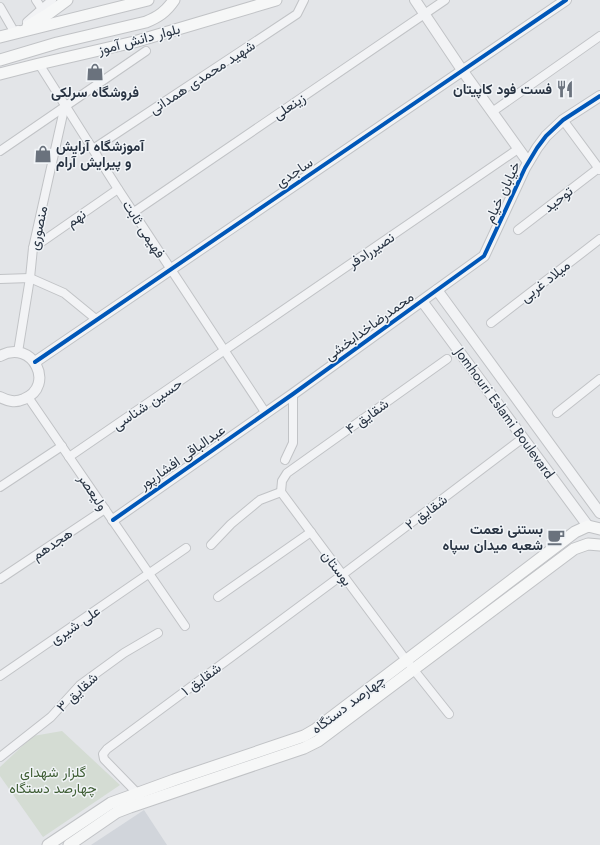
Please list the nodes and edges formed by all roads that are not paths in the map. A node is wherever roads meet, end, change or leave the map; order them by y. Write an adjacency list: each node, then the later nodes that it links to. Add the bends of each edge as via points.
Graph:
1 (36, 0): 14 (street)
2 (52, 0): 14 (street)
3 (67, 0): 16 (main road)
4 (148, 0): 16 (main road)
5 (174, 0): 20 (main road, via 166,11 146,22 57,43)
6 (241, 0): 12 (main road)
7 (276, 0): 12 (main road, بلوار دانش آموز)
8 (304, 0): 28 (street, شهید محمدی همدانی, via 297,14)
9 (415, 0): 15 (street)
10 (444, 0): 15 (street, زینعلی)
11 (566, 0): 22 (street, ساجدی)
12 (254, 6): 21 (main road, بلوار دانش آموز, via 134,42)
13 (0, 7): 16 (street)
14 (42, 9): 16 (street)
15 (424, 14): 22 (street); 34 (street, زینعلی)
16 (15, 33): 18 (main road)
17 (600, 36): 26 (street)
18 (0, 38)
19 (146, 51): 25 (street)
20 (0, 60)
21 (39, 64): 23 (main road, بلوار دانش آموز); 25 (street, فهیمی ثابت)
22 (462, 70): 26 (street); 39 (street, ساجدی)
23 (0, 74)
24 (600, 96): 27 (street, خیابان خیام)
25 (65, 105): 28 (street, فهیمی ثابت); 30 (street); 37 (street, منصوری)
26 (492, 112): 29 (street)
27 (563, 120): 31 (street, خیابان خیام, via 546,136); 32 (street)
28 (93, 149): 33 (street, فهیمی ثابت)
29 (518, 149): 31 (street); 46 (street, نصیررادفر)
30 (0, 150)
31 (528, 162): 38 (street, خیابان خیام)
32 (600, 168): 35 (street, توحید)
33 (118, 189): 34 (street, فهیمی ثابت); 37 (street, نهم)
34 (134, 212): 39 (street, فهیمی ثابت)
35 (518, 230)
36 (600, 239): 45 (street, میلاد غربی)
37 (34, 248): 40 (street, منصوری)
38 (484, 256): 42 (street, محمدرضاخدابخشی)
39 (171, 270): 44 (street, ساجدی); 46 (street, فهیمی ثابت)
40 (30, 278): 41 (street); 44 (street, via 64,293); 47 (street, منصوری)
41 (0, 279)
42 (437, 290): 43 (street, محمدرضاخدابخشی); 63 (street, Jomhouri Eslami Boulevard)
43 (422, 300): 52 (street, محمدرضاخدابخشی); 57 (street, Jomhouri Eslami Boulevard)
44 (97, 320): 50 (street, ساجدی)
45 (491, 323)
46 (224, 351): 55 (street, فهیمی ثابت); 59 (street, حسین شناسی)
47 (18, 352): 48 (street, via 12,351); 50 (street, via 31,357)
48 (0, 356)
49 (447, 359): 62 (street, شقایق ۴, via 287,472 282,481)
50 (35, 362): 54 (street, via 39,377 38,385)
51 (600, 379): 56 (street)
52 (293, 394): 55 (street, محمدرضاخدابخشی); 60 (street, via 293,443)
53 (0, 397): 54 (street, via 14,402)
54 (28, 397): 58 (street, ولیعصر)
55 (265, 412): 66 (street, عبدالباقی افشارپور)
56 (556, 413)
57 (523, 438): 67 (street, Jomhouri Eslami Boulevard); 74 (street, شقایق ۲)
58 (62, 446): 59 (street, ولیعصر); 61 (street)
59 (69, 457): 64 (street, ولیعصر)
60 (286, 460)
61 (0, 487)
62 (281, 492): 69 (street, بوستان); 70 (street, via 260,500)
63 (596, 503): 65 (street, Jomhouri Eslami Boulevard)
64 (105, 509): 66 (street, ولیعصر); 75 (street, هجدهم)
65 (600, 513)
66 (113, 520): 73 (street, ولیعصر)
67 (588, 526): 68 (main road); 79 (main road, چهارصد دستگاه, via 575,532)
68 (600, 529)
69 (311, 532): 74 (street, بوستان); 76 (street)
70 (211, 545)
71 (600, 545): 79 (main road, چهارصد دستگاه, via 588,544 574,549)
72 (186, 548): 73 (street, علی شیری)
73 (150, 574): 77 (street, ولیعصر); 80 (street, علی شیری)
74 (342, 575): 79 (street, بوستان); 83 (street, شقایق ۱, via 106,748 104,759)
75 (0, 579)
76 (218, 597)
77 (185, 626)
78 (158, 632): 82 (street, شقایق ۳, via 80,685 51,717)
79 (410, 664): 81 (street, بوستان); 83 (main road, چهارصد دستگاه, via 304,736); 84 (main road, چهارصد دستگاه, via 318,741)
80 (0, 676)
81 (449, 714)
82 (0, 757)
83 (137, 793): 84 (street); 85 (main road, چهارصد دستگاه)
84 (146, 802): 86 (main road, چهارصد دستگاه)
85 (111, 803): 86 (main road, via 116,804); 87 (main road, چهارصد دستگاه)
86 (117, 812): 88 (main road, چهارصد دستگاه)
87 (48, 845)
88 (69, 845)

